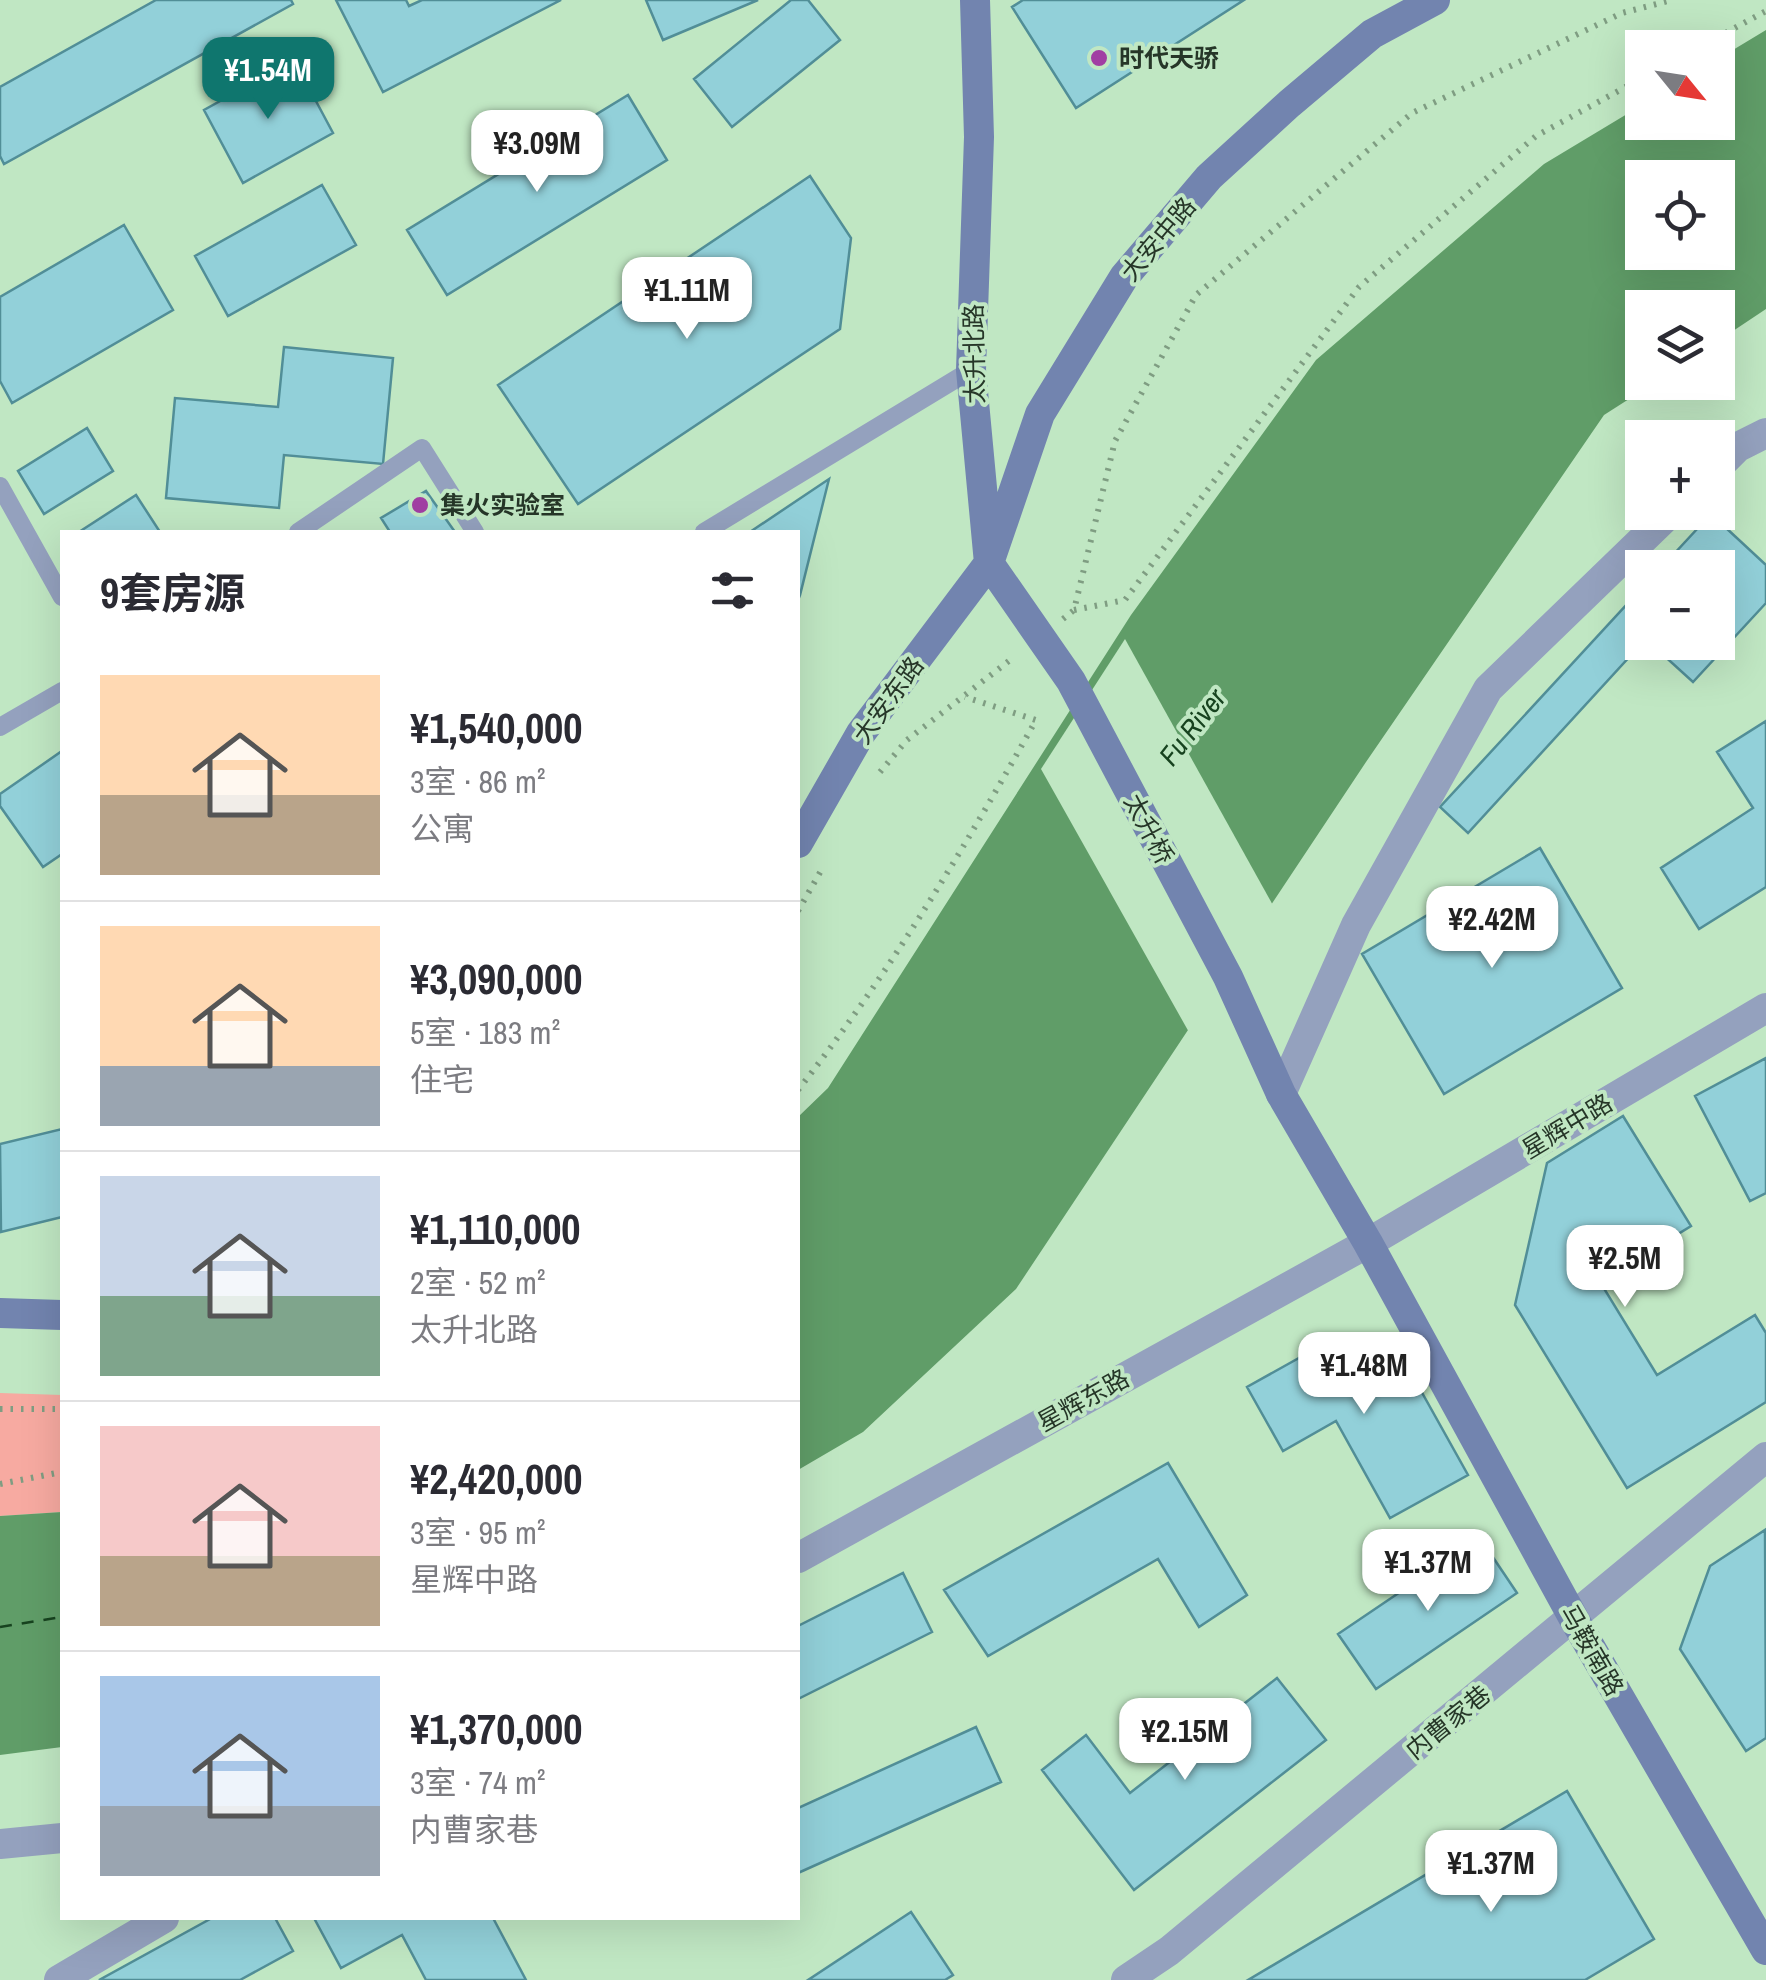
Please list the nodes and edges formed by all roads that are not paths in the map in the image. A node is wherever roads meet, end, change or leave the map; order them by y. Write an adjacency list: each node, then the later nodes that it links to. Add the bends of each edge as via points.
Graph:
1 (975, 0): 3 (main road, 太升北路, via 979,137)
2 (1435, 0): 11 (main road, 大安中路, via 1372,34 1289,104 1209,177 1124,277 1040,414)
3 (971, 370): 9 (lane); 11 (main road, 太升北路)
4 (1766, 433): 5 (street)
5 (1735, 450)
6 (0, 486): 12 (lane)
7 (301, 530): 8 (lane, via 422,448)
8 (474, 530)
9 (707, 530)
10 (1652, 530): 19 (street, via 1488,689 1356,925)
11 (989, 563): 13 (main road, 太升北路); 16 (main road, 大安东路, via 861,733)
12 (60, 592)
13 (1071, 681): 17 (main road, 太升桥)
14 (60, 692): 15 (lane)
15 (0, 727)
16 (800, 840)
17 (1228, 977): 19 (main road, 马鞍南路)
18 (1766, 1008): 20 (street, 星辉中路)
19 (1281, 1094): 20 (main road, 马鞍南路)
20 (1368, 1243): 24 (street, 星辉东路); 25 (main road, 马鞍南路)
21 (0, 1313): 22 (main road)
22 (60, 1315)
23 (1766, 1457): 25 (street, 内曹家巷)
24 (800, 1557)
25 (1574, 1619): 29 (main road, 马鞍南路); 31 (street, 内曹家巷)
26 (60, 1838): 27 (street)
27 (0, 1844)
28 (161, 1920): 30 (street)
29 (1766, 1950)
30 (58, 1980)
31 (1126, 1980)

